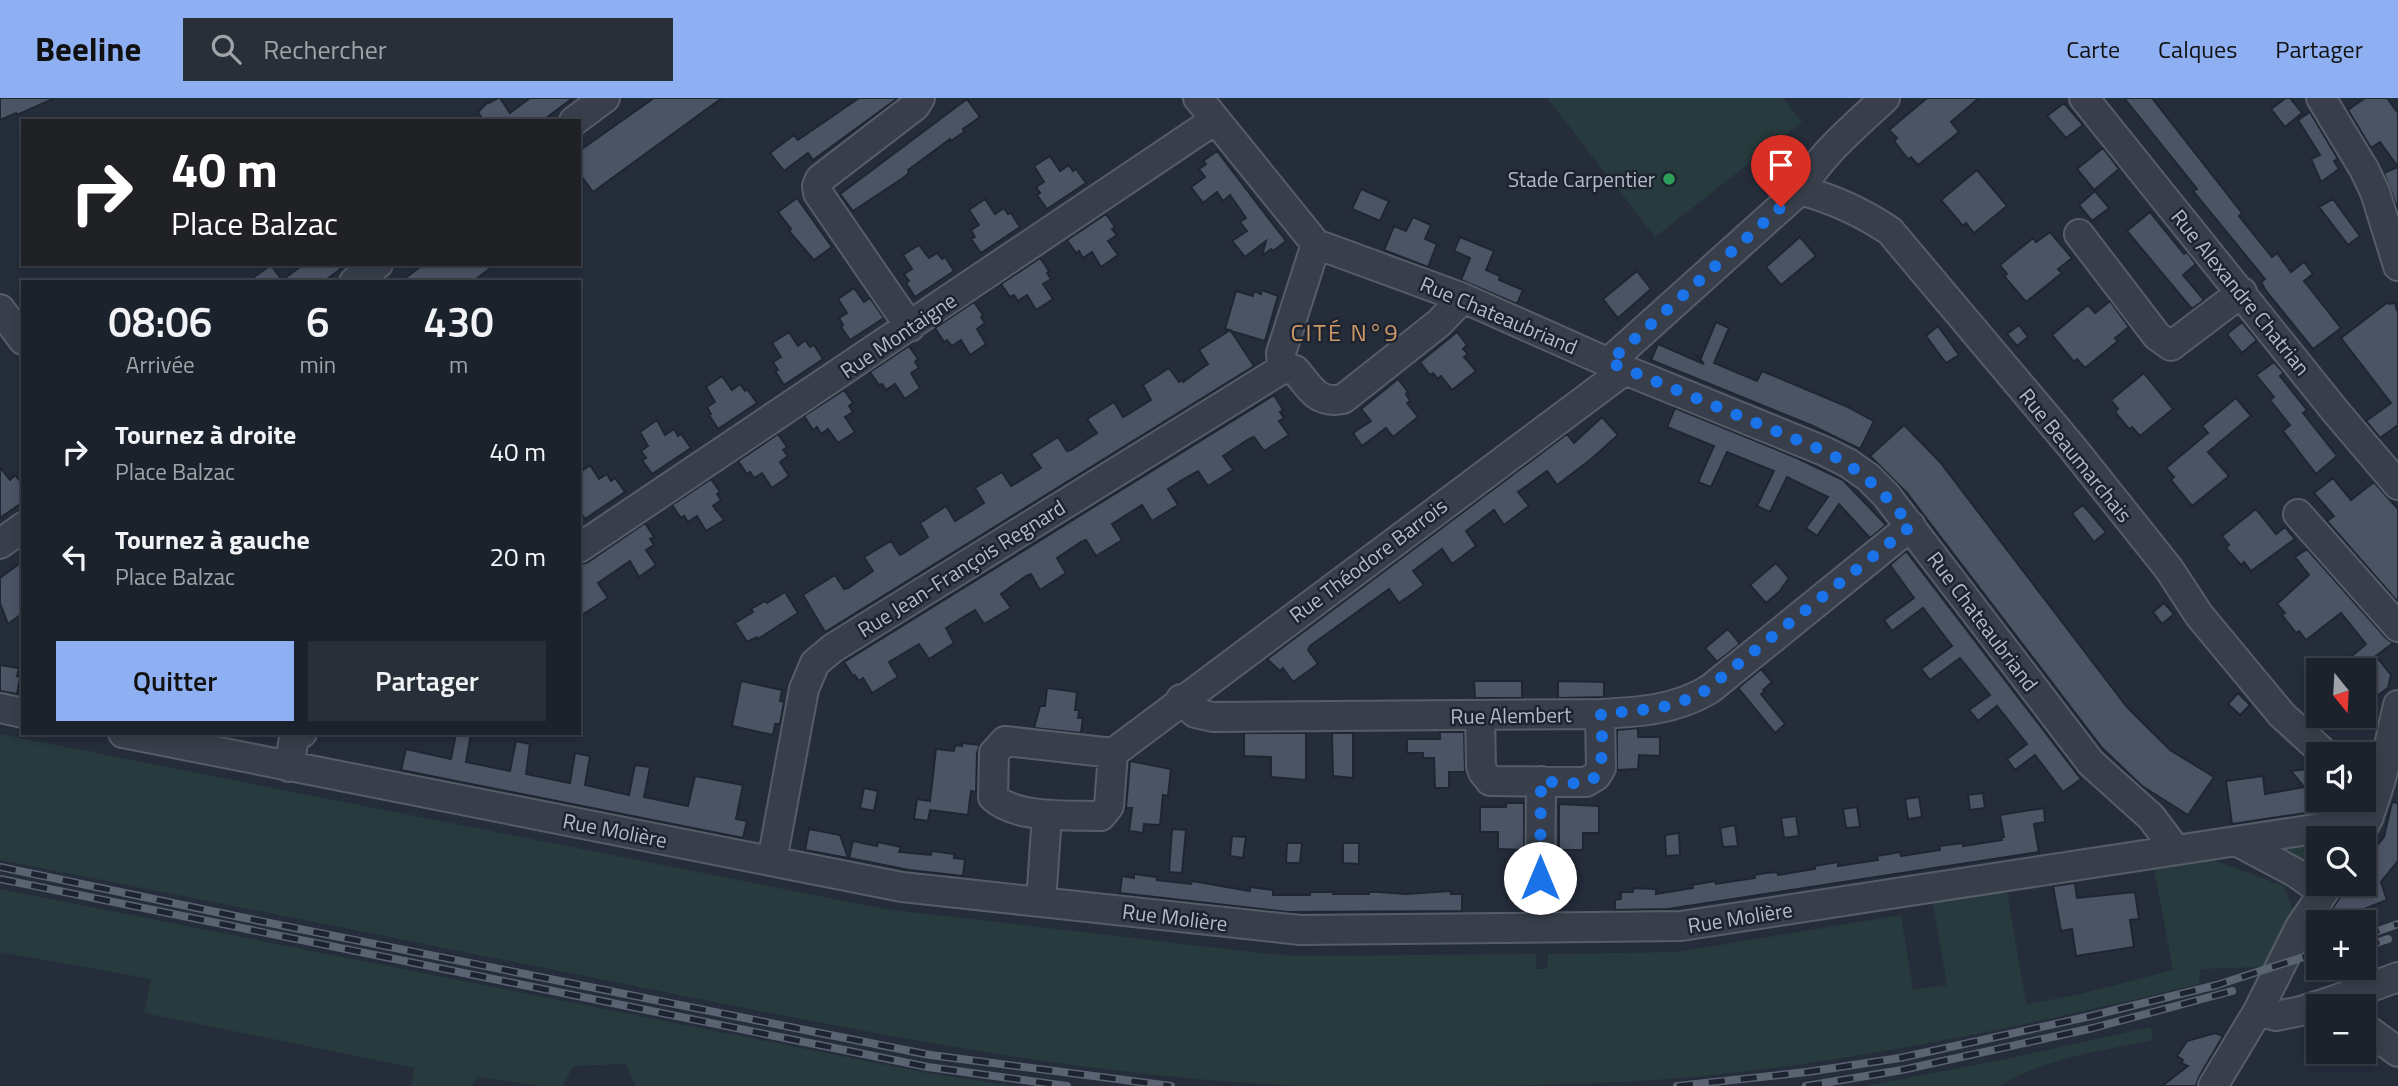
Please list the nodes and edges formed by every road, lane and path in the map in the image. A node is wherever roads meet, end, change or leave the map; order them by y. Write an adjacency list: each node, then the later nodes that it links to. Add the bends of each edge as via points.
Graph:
1 (605, 98): 7 (street)
2 (920, 98): 18 (street, via 817,186)
3 (1198, 98): 8 (street)
4 (1885, 98): 9 (street, Rue Théodore Barrois, via 1827,152)
5 (2084, 98): 15 (street, Rue Alexandre Chatrian)
6 (2321, 98): 13 (street, via 2370,180)
7 (577, 119)
8 (1215, 120): 11 (street); 18 (street, Rue Montaigne)
9 (1800, 190): 20 (street, Rue Théodore Barrois); 37 (street, Rue Beaumarchais, via 1866,215 1890,231 2071,446 2169,569 2199,615 2282,715)
10 (2079, 234): 15 (street, via 2157,335 2171,346)
11 (1316, 244): 16 (street, Rue Chateaubriand); 21 (street, via 1281,353)
12 (375, 266): 14 (street)
13 (2398, 266)
14 (357, 280)
15 (2242, 292): 22 (street, Rue Alexandre Chatrian)
16 (1463, 298): 20 (street, Rue Chateaubriand); 21 (street, via 1439,323 1343,399 1320,399 1295,370)
17 (0, 309): 19 (street)
18 (910, 327): 27 (street, Rue Montaigne)
19 (21, 337)
20 (1617, 366): 24 (street, Rue Chateaubriand, via 1848,463 1877,486); 29 (street, Rue Théodore Barrois)
21 (1282, 369): 45 (street, Rue Jean-François Regnard, via 815,663 804,689)
22 (2398, 485)
23 (2298, 514): 28 (street)
24 (1911, 526): 33 (street, Rue Alembert, via 1704,693 1660,708); 44 (street, Rue Chateaubriand, via 2091,762 2151,817)
25 (21, 528): 26 (street)
26 (0, 544)
27 (581, 547)
28 (2398, 628)
29 (1181, 699): 34 (street, Rue Alembert, via 1195,713 1213,718); 38 (street, Rue Théodore Barrois)
30 (2398, 705): 42 (street, via 2384,768)
31 (0, 708): 32 (street)
32 (21, 713)
33 (1601, 714): 34 (street, Rue Alembert); 40 (street, via 1601,768 1596,776 1586,782)
34 (1480, 715): 40 (street, via 1481,766 1486,777 1495,782)
35 (133, 735): 39 (street, Rue Molière)
36 (299, 735): 39 (street, via 294,738)
37 (2312, 742)
38 (1113, 752): 41 (street, via 1109,806 1101,816); 41 (street, via 1005,741 994,752 993,797 1003,807)
39 (289, 767): 45 (street, Rue Molière)
40 (1541, 781): 49 (street)
41 (1047, 815): 48 (street)
42 (2363, 818): 43 (street, Rue Molière)
43 (2236, 841): 44 (street, Rue Molière); 46 (street)
44 (2176, 850): 49 (street, Rue Molière, via 1681,926)
45 (772, 861): 48 (street, Rue Molière, via 902,887)
46 (2306, 878)
47 (2321, 896): 53 (street)
48 (1041, 902): 49 (street, Rue Molière, via 1300,930)
49 (1540, 927)
50 (2398, 977): 51 (street)
51 (2360, 994)
52 (2306, 1010): 53 (street, via 2276,1016)
53 (2258, 1011): 56 (street)
54 (2376, 1036): 55 (street)
55 (2398, 1052)
56 (2219, 1084)

